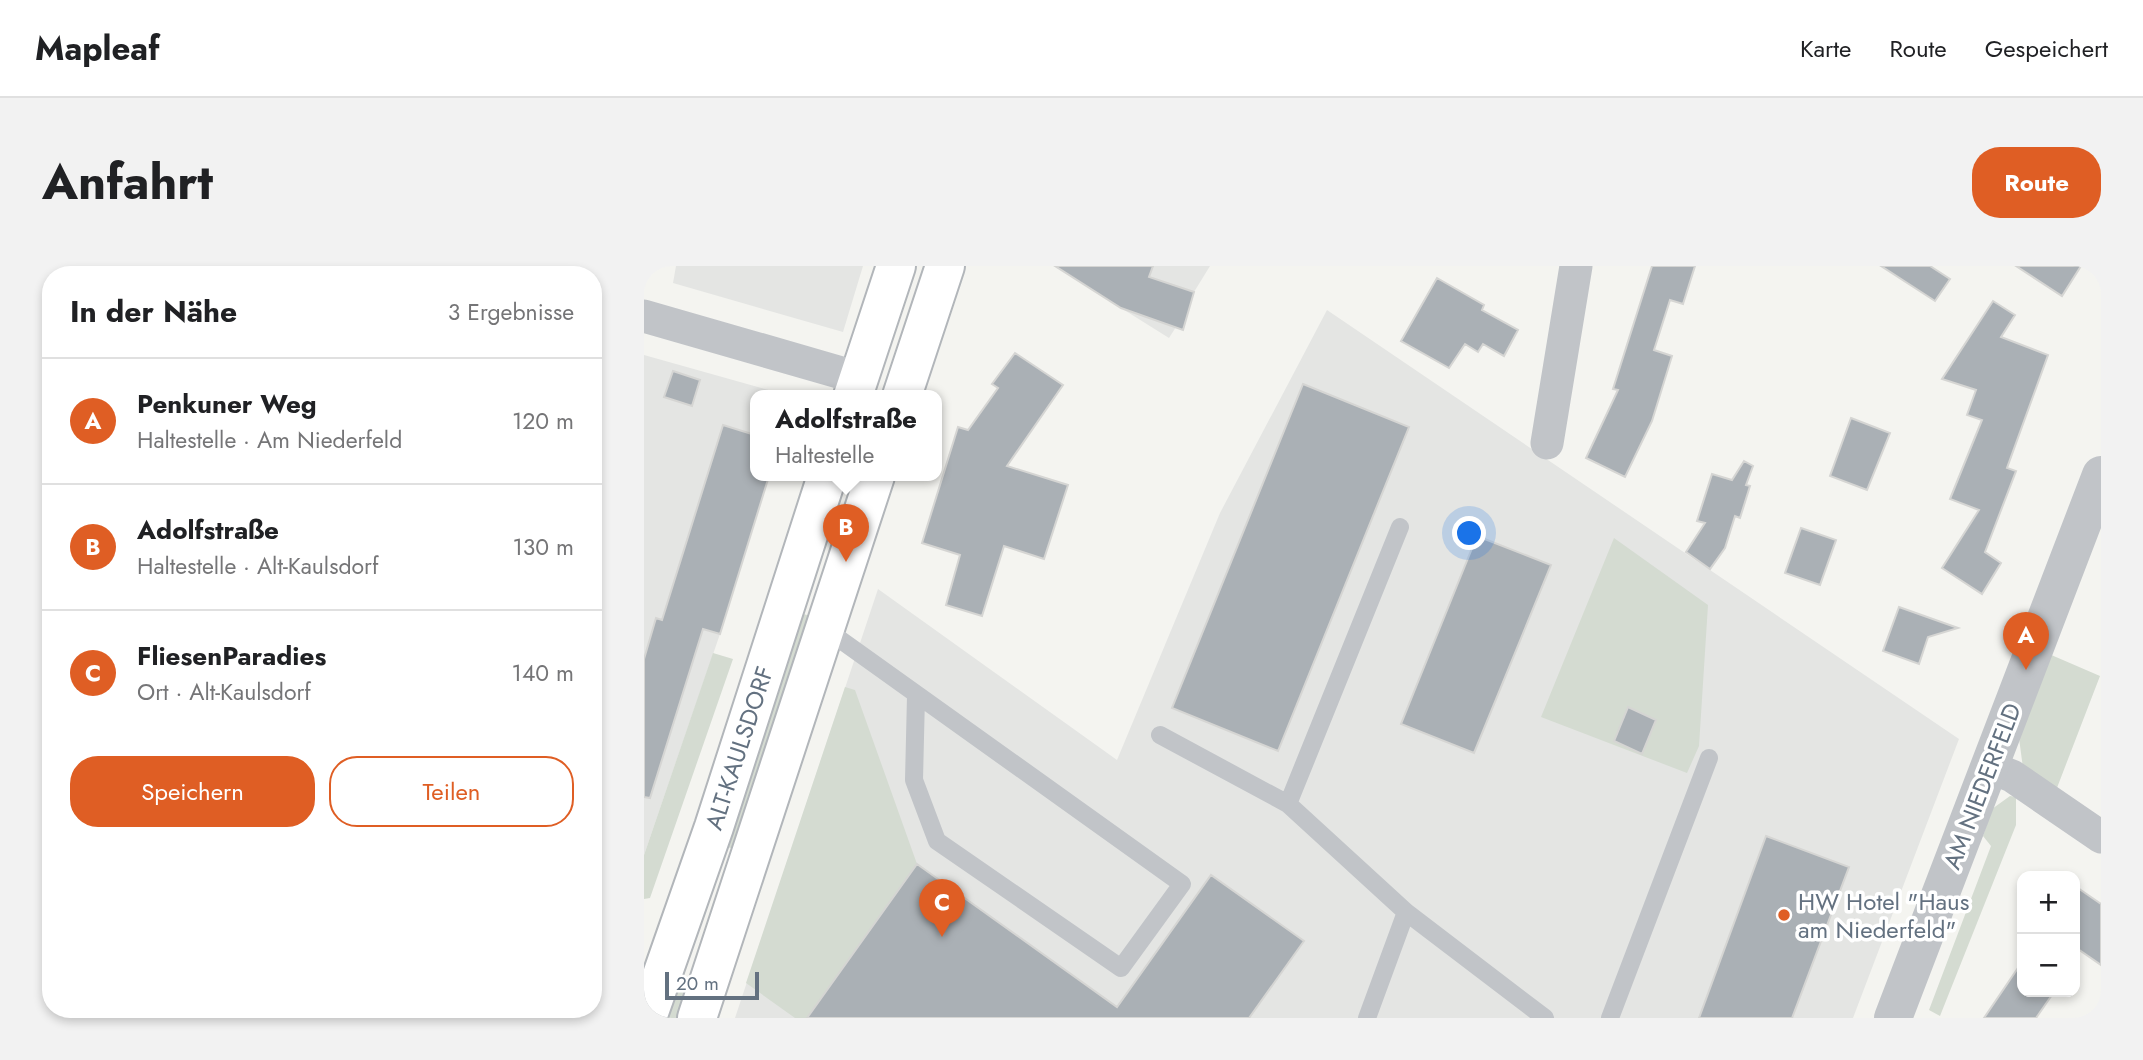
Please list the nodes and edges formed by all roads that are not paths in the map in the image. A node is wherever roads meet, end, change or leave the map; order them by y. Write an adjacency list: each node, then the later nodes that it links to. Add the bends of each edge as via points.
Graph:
1 (896, 266): 5 (main road)
2 (945, 266): 6 (main road)
3 (1576, 266): 7 (street)
4 (644, 316): 5 (street)
5 (856, 387)
6 (904, 390)
7 (1547, 443)
8 (2101, 475): 16 (street, AM NIEDERFELD)
9 (825, 481): 20 (main road, ALT-KAULSDORF)
10 (873, 481): 12 (main road, ALT-KAULSDORF)
11 (1401, 527): 17 (lane)
12 (824, 628): 13 (lane); 21 (main road, ALT-KAULSDORF)
13 (916, 696): 13 (lane, via 914,780 937,841 1121,968 1182,884)
14 (1160, 735): 17 (lane)
15 (1709, 758): 24 (lane)
16 (1989, 767): 18 (street, via 2012,776); 25 (street, AM NIEDERFELD)
17 (1288, 804): 19 (lane)
18 (2101, 836)
19 (1406, 912): 22 (lane); 23 (lane)
20 (647, 1018)
21 (697, 1018)
22 (1367, 1018)
23 (1545, 1018)
24 (1610, 1018)
25 (1893, 1018)

